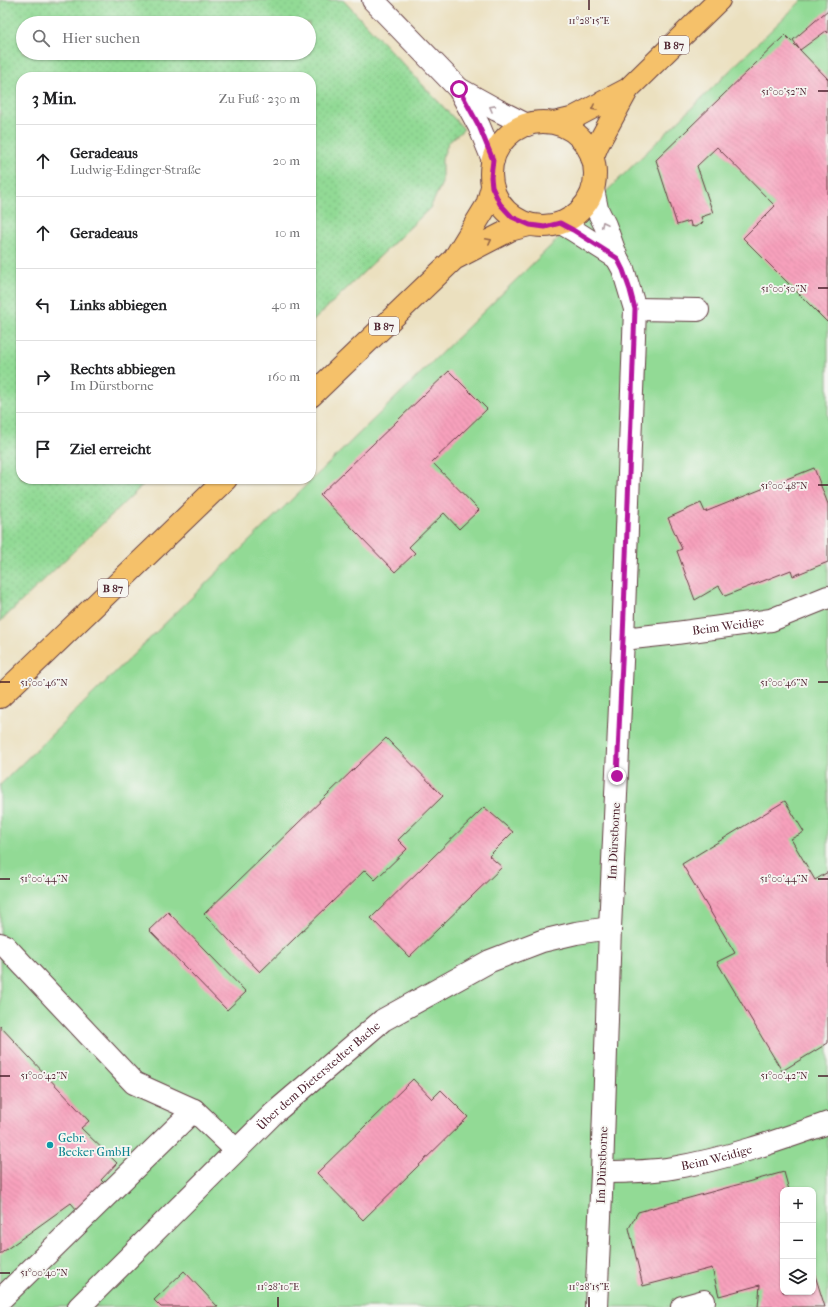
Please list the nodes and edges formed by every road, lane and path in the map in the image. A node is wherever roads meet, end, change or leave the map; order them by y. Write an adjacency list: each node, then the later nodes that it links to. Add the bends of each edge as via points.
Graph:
1 (373, 0): 3 (street)
2 (719, 0): 4 (main road, B 87)
3 (459, 89): 6 (street, one-way to 3); 8 (street, via 479,126)
4 (628, 90): 5 (main road, B 87, one-way to 5); 7 (main road, B 87)
5 (554, 124): 6 (main road, B 87); 7 (main road, B 87, via 571,130 578,136)
6 (527, 125): 8 (main road, B 87, via 517,129 502,142)
7 (592, 158): 10 (main road, B 87, via 595,174)
8 (493, 160): 9 (main road, B 87)
9 (492, 187): 12 (main road, B 87, via 505,211); 13 (main road, B 87, via 487,205)
10 (593, 189): 11 (main road, B 87, via 581,210); 14 (street, Im Dürstborne, one-way to 10, via 597,209)
11 (560, 223): 12 (main road, B 87, via 545,227); 14 (street)
12 (530, 225): 13 (main road, B 87, one-way to 12, via 510,230)
13 (454, 258): 17 (main road, B 87)
14 (617, 258): 15 (street, Im Dürstborne)
15 (635, 309): 16 (street); 20 (street, Im Dürstborne)
16 (698, 310)
17 (316, 391)
18 (221, 484): 21 (main road, B 87)
19 (828, 597): 20 (street, Beim Weidige, via 771,620)
20 (623, 639): 22 (street, Im Dürstborne)
21 (0, 697)
22 (610, 928): 26 (street, Über dem Dieterstedter Bache, via 576,932 542,941 490,961 383,1020 274,1112); 27 (street, Im Dürstborne)
23 (0, 944): 24 (street, via 5,946 134,1083)
24 (194, 1110): 26 (street); 28 (street)
25 (828, 1123): 27 (street, Beim Weidige, via 736,1153 679,1166 645,1171)
26 (236, 1150): 30 (street, Über dem Dieterstedter Bache)
27 (602, 1172): 31 (street, Im Dürstborne)
28 (0, 1300)
29 (704, 1301): 32 (street)
30 (79, 1307)
31 (596, 1307)
32 (682, 1307)

